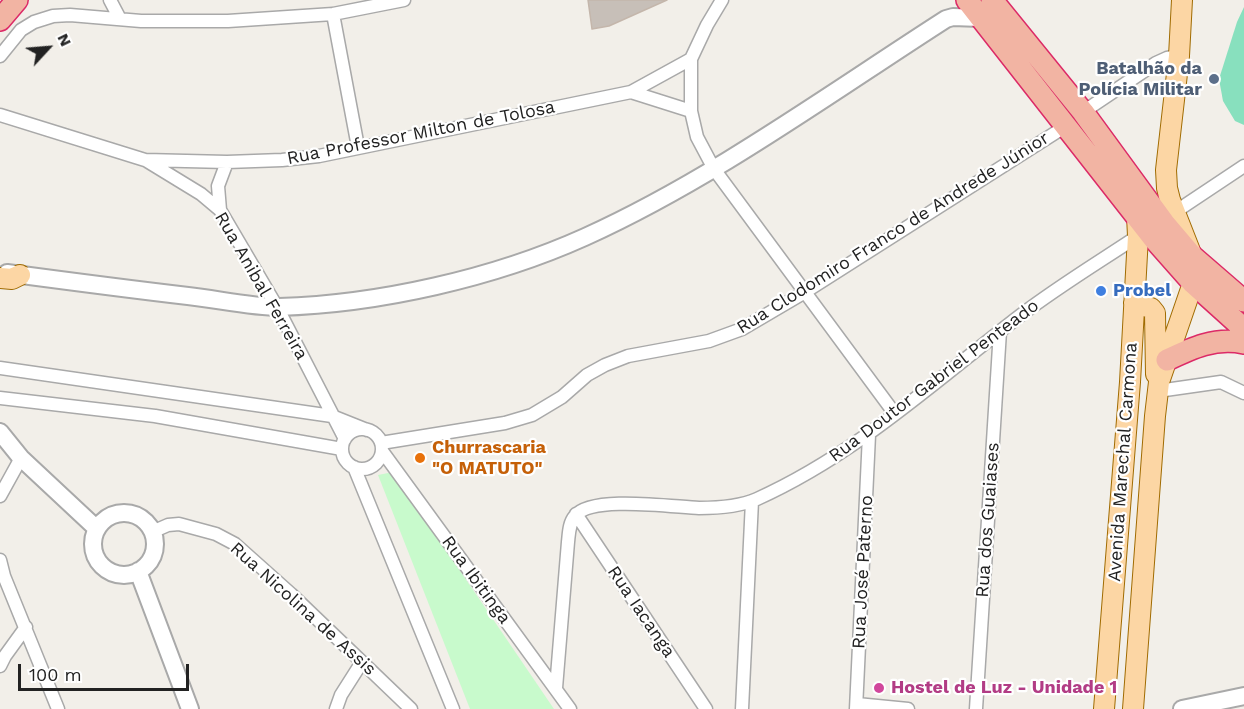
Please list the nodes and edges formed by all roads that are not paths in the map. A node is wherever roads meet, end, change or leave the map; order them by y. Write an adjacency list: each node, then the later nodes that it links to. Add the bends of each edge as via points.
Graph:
1 (18, 0): 11 (highway)
2 (110, 0): 10 (street)
3 (404, 0): 8 (street)
4 (967, 0): 9 (highway)
5 (993, 0): 17 (highway)
6 (1182, 0): 13 (main road, Avenida Marechal Carmona)
7 (718, 2): 14 (street)
8 (333, 14): 10 (street, via 228,21); 20 (street)
9 (980, 18): 19 (highway); 24 (street, via 945,19)
10 (120, 19): 12 (street, via 52,16 21,30)
11 (0, 20)
12 (0, 56)
13 (1179, 56): 17 (street, via 1156,63); 26 (main road, Avenida Marechal Carmona, via 1166,170)
14 (691, 59): 15 (street, Rua Professor Milton de Tolosa); 16 (street)
15 (631, 92): 16 (street, Rua Professor Milton de Tolosa); 20 (street, Rua Professor Milton de Tolosa)
16 (690, 111): 24 (street, via 697,137)
17 (1083, 112): 28 (highway)
18 (0, 115): 21 (street, Rua Professor Milton de Tolosa)
19 (1066, 126): 27 (highway); 33 (street, Rua Clodomiro Franco de Andrede Júnior)
20 (358, 147): 22 (street, Rua Professor Milton de Tolosa, via 319,156)
21 (146, 160): 22 (street, Rua Professor Milton de Tolosa); 25 (street, Rua Anibal Ferreira)
22 (227, 162): 25 (street, via 218,186)
23 (1244, 166): 26 (street)
24 (714, 169): 33 (street); 36 (street, via 583,238 492,272 387,295)
25 (220, 210): 36 (street, Rua Anibal Ferreira)
26 (1175, 212): 28 (main road, Avenida Marechal Carmona)
27 (1137, 226): 32 (highway); 35 (main road, Avenida Marechal Carmona); 38 (street, Rua Doutor Gabriel Penteado)
28 (1192, 256): 32 (main road, Avenida Marechal Carmona); 34 (highway)
29 (0, 272): 30 (street)
30 (20, 275): 31 (main road); 36 (street)
31 (0, 278)
32 (1193, 283): 37 (highway); 40 (main road, Avenida Marechal Carmona)
33 (805, 292): 45 (street); 53 (street, Rua Clodomiro Franco de Andrede Júnior, via 724,336 628,356 605,365 532,415)
34 (1244, 301)
35 (1134, 303): 42 (main road, via 1155,313); 46 (main road, Avenida Marechal Carmona)
36 (277, 307): 47 (street, Rua Anibal Ferreira)
37 (1244, 329)
38 (1000, 331): 45 (street, Rua Doutor Gabriel Penteado); 78 (street, Rua dos Guaiases)
39 (1244, 344): 40 (highway, via 1230,341 1197,346)
40 (1167, 360): 42 (main road, Avenida Marechal Carmona)
41 (0, 368): 47 (street)
42 (1159, 387): 43 (street, via 1221,382); 48 (main road, Avenida Marechal Carmona)
43 (1244, 393)
44 (0, 398): 52 (street)
45 (895, 414): 51 (street, Rua Doutor Gabriel Penteado)
46 (1126, 415): 48 (main road); 79 (main road, Avenida Marechal Carmona)
47 (332, 416): 49 (street); 52 (street, Rua Anibal Ferreira)
48 (1155, 416): 80 (main road, Avenida Marechal Carmona)
49 (367, 430): 52 (street, via 354,430); 53 (street, via 374,432)
50 (0, 432): 54 (street)
51 (869, 435): 57 (street, Rua Doutor Gabriel Penteado, via 811,473); 68 (street, Rua José Paterno)
52 (344, 444): 55 (street, Rua Anibal Ferreira, via 345,460)
53 (382, 447): 55 (street, via 377,463); 66 (street, Rua Ibitinga)
54 (21, 458): 56 (street); 59 (street)
55 (354, 467): 73 (street, Rua Anibal Ferreira)
56 (0, 496)
57 (752, 501): 58 (street, Rua Doutor Gabriel Penteado, via 702,508 607,503); 76 (street)
58 (576, 514): 66 (street, via 568,542); 75 (street, Rua Iacanga)
59 (97, 529): 60 (street, via 109,517 129,514 138,517); 62 (street, via 94,552 105,569 124,575)
60 (152, 532): 62 (street, via 154,551 150,561); 64 (street, Rua Nicolina de Assis, via 179,524 206,530 235,544)
61 (0, 560): 63 (street)
62 (138, 571): 70 (street)
63 (26, 627): 65 (street); 69 (street)
64 (362, 662): 71 (street); 72 (street, Rua Nicolina de Assis)
65 (0, 666)
66 (556, 688): 74 (street, Rua Ibitinga)
67 (1244, 696): 81 (street)
68 (856, 707): 77 (street)
69 (58, 709)
70 (190, 709)
71 (336, 709)
72 (411, 709)
73 (453, 709)
74 (570, 709)
75 (706, 709)
76 (742, 709)
77 (908, 709)
78 (976, 709)
79 (1104, 709)
80 (1133, 709)
81 (1182, 709)

